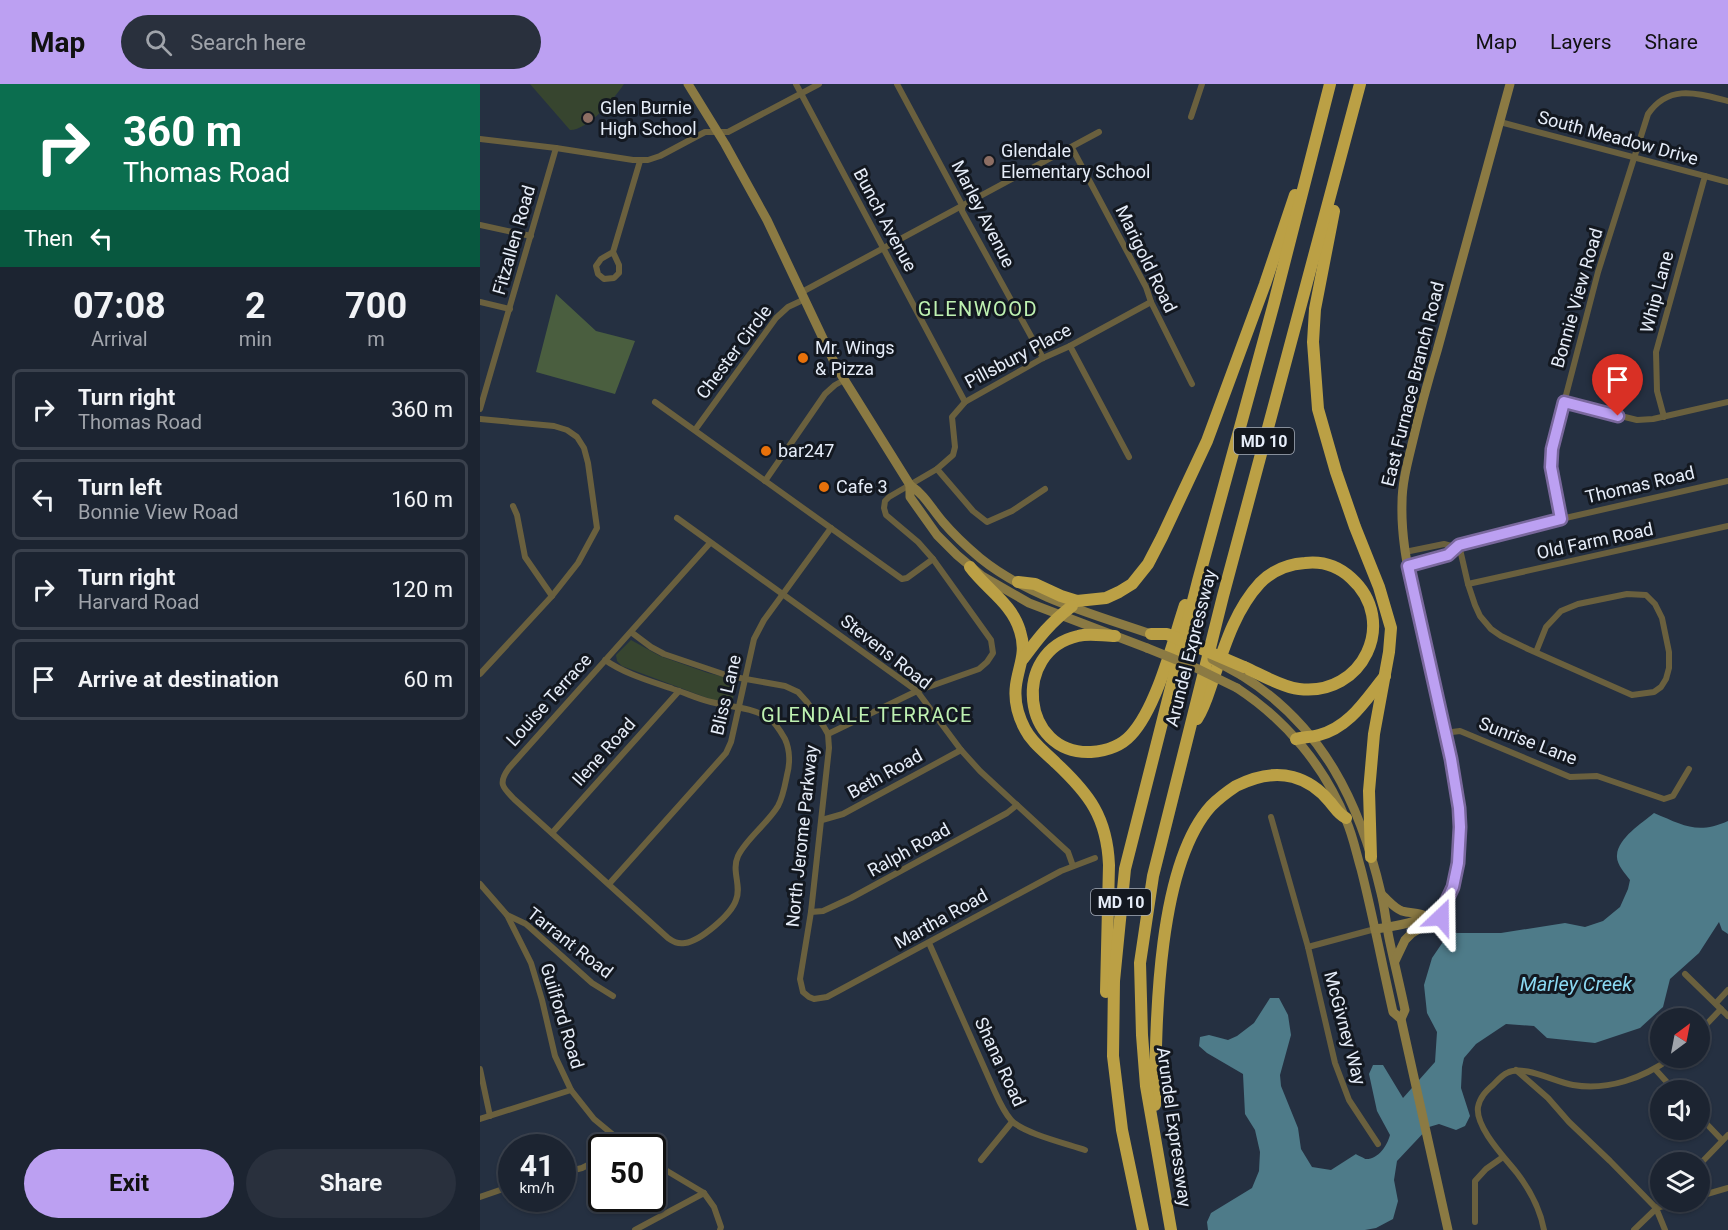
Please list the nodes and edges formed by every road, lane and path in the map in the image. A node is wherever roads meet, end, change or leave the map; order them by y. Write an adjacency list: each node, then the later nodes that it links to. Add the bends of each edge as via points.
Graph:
1 (688, 84): 13 (main road)
2 (796, 84): 9 (street, Bunch Avenue)
3 (819, 84): 9 (street)
4 (897, 84): 24 (street, Marley Avenue)
5 (1202, 84): 11 (street)
6 (1330, 84): 22 (highway, Arundel Expressway / MD 10)
7 (1360, 84): 18 (highway, Arundel Expressway / MD 10)
8 (1509, 84): 12 (main road, East Furnace Branch Road)
9 (801, 94): 13 (street, via 728,132); 27 (street, Bunch Avenue)
10 (1728, 101): 19 (street, Bonnie View Road, via 1689,90 1670,92 1660,98 1648,114)
11 (1191, 117)
12 (1500, 122): 19 (street, South Meadow Drive); 60 (main road, East Furnace Branch Road, via 1405,474)
13 (718, 132): 20 (street, via 705,132 660,156); 29 (main road, via 767,220)
14 (1099, 132): 17 (street, Chester Circle)
15 (480, 139): 16 (street)
16 (556, 148): 20 (street); 26 (street, Fitzallen Road)
17 (1072, 148): 24 (street, Chester Circle); 31 (street, Marigold Road)
18 (1342, 150): 79 (highway, via 1315,309 1315,384 1336,472 1391,628); 84 (highway, Arundel Expressway / MD 10)
19 (1634, 158): 21 (street, South Meadow Drive); 41 (street, Bonnie View Road, via 1598,272)
20 (640, 161): 28 (street)
21 (1705, 176): 23 (street, South Meadow Drive); 44 (street, Whip Lane, via 1656,352 1657,391)
22 (1307, 180): 64 (highway, Arundel Expressway / MD 10); 65 (highway, via 1296,192 1207,441 1148,564 1132,584 1106,598 1077,601 1035,584)
23 (1728, 182)
24 (962, 205): 27 (street, Chester Circle); 34 (street, Marley Avenue)
25 (480, 225): 26 (street)
26 (531, 236): 32 (street, Fitzallen Road)
27 (883, 248): 29 (street, Chester Circle); 40 (street, Bunch Avenue)
28 (613, 252): 28 (street, via 619,273 611,280 604,279 596,266)
29 (803, 296): 36 (main road); 46 (street, Chester Circle, via 776,318)
30 (480, 302): 32 (street)
31 (1151, 302): 33 (street, Pillsbury Place); 38 (street, Marigold Road)
32 (510, 309): 37 (street, Fitzallen Road)
33 (1070, 346): 34 (street, Pillsbury Place); 47 (street)
34 (1043, 357): 40 (street, Pillsbury Place)
35 (480, 380): 37 (street)
36 (844, 380): 49 (street, via 825,394); 51 (main road)
37 (489, 382): 43 (street, Fitzallen Road)
38 (1192, 384)
39 (654, 402): 46 (street)
40 (965, 402): 48 (street, Pillsbury Place, via 952,417 953,455)
41 (1564, 402): 44 (street, via 1637,420); 55 (street, Bonnie View Road, via 1551,467)
42 (1728, 402): 44 (street)
43 (480, 409)
44 (1664, 417)
45 (480, 419): 67 (street, via 560,428 577,438 584,448 597,528 578,563)
46 (695, 430): 49 (street)
47 (1129, 457)
48 (937, 469): 51 (street, Pillsbury Place); 52 (street, via 972,511 987,522)
49 (765, 481): 57 (street)
50 (1728, 481): 55 (street, Thomas Road)
51 (910, 485): 61 (street, Pillsbury Place, via 889,496 885,501 886,515); 63 (main road, via 910,497 925,519); 65 (main road, via 921,492 944,524 977,556)
52 (1045, 489)
53 (513, 507): 67 (street, via 525,557)
54 (676, 519): 58 (street, Stevens Road)
55 (1561, 519): 59 (street, Thomas Road)
56 (1728, 527): 66 (street, Old Farm Road)
57 (831, 528): 61 (street, via 902,579); 68 (street, Bliss Lane)
58 (710, 543): 68 (street, Stevens Road); 71 (street, Louise Terrace)
59 (1457, 546): 60 (street, Thomas Road, via 1444,544); 62 (street, Thomas Road, via 1448,555); 66 (street)
60 (1405, 552): 62 (main road, East Furnace Branch Road)
61 (933, 560): 82 (street, via 991,640 993,653 979,669)
62 (1408, 566): 85 (main road, East Furnace Branch Road)
63 (970, 567): 70 (main road, via 1015,596); 75 (highway, via 1012,613 1021,632)
64 (1198, 581): 73 (highway, via 1189,591 1152,700 1131,735 1101,752 1063,746 1041,726 1033,707 1032,689 1039,665 1064,640 1080,635); 120 (highway, Arundel Expressway / MD 10, via 1125,869)
65 (1018, 582): 69 (main road)
66 (1468, 584): 74 (street, via 1474,605 1491,629)
67 (552, 596): 78 (street)
68 (783, 596): 80 (street, Bliss Lane, via 754,639); 82 (street, Stevens Road)
69 (1072, 606): 70 (highway); 72 (main road)
70 (1060, 615): 73 (main road); 75 (highway)
71 (631, 632): 76 (street, Louise Terrace); 80 (street, North Jerome Parkway, via 664,654)
72 (1152, 634): 77 (highway, bridge, via 1167,634)
73 (1114, 636): 88 (main road, bridge, via 1238,688 1268,710)
74 (1536, 652): 74 (street, via 1546,627 1561,611 1627,594 1646,595 1662,618 1669,668 1661,687 1632,695)
75 (1023, 659): 120 (highway, via 1016,685 1023,724 1034,742 1085,792 1105,833 1109,865 1105,1021)
76 (606, 660): 81 (street, via 617,668); 95 (street, Louise Terrace, via 503,775 504,790)
77 (1243, 671): 84 (highway, via 1299,689 1328,686 1352,675 1364,660 1374,620 1363,592 1342,571 1314,562 1278,569 1261,582 1232,627 1200,714); 87 (main road)
78 (480, 674)
79 (1385, 675): 87 (highway, via 1351,717 1320,735); 96 (highway, via 1374,734)
80 (745, 679): 83 (street, Bliss Lane); 86 (street, North Jerome Parkway, via 798,692)
81 (679, 691): 83 (street); 95 (street, Ilene Road)
82 (917, 691): 86 (street); 89 (street, Stevens Road)
83 (739, 707): 100 (street, Bliss Lane, via 726,753); 100 (street, Louise Terrace, via 771,719 788,748 789,769 778,806 735,863 738,890 733,906 699,938 676,943)
84 (1188, 733): 133 (highway, Arundel Expressway / MD 10, via 1153,876 1140,963 1142,1035)
85 (1444, 733): 90 (street, Sunrise Lane, via 1460,731 1570,777 1597,776 1664,799 1673,796); 102 (main road, East Furnace Branch Road, via 1460,827 1457,875)
86 (828, 734): 94 (street, North Jerome Parkway)
87 (1310, 736): 88 (highway); 96 (main road, via 1345,788)
88 (1296, 739): 93 (main road, via 1323,774)
89 (961, 750): 91 (street, Stevens Road); 94 (street, Beth Road, via 843,814)
90 (1689, 769)
91 (1017, 805): 98 (street, Stevens Road, via 1068,852); 103 (street, Ralph Road, via 851,898 823,911)
92 (1271, 817): 109 (street, McGivney Way)
93 (1346, 818): 107 (main road); 133 (highway, via 1302,780 1261,776 1224,793 1199,823 1179,869 1169,908 1156,1021)
94 (822, 820): 103 (street, North Jerome Parkway)
95 (552, 833): 100 (street, Louise Terrace)
96 (1371, 857): 101 (main road)
97 (1095, 858): 98 (street, Martha Road)
98 (1073, 866): 108 (street, Martha Road)
99 (480, 884): 104 (street, Guilford Road)
100 (609, 884)
101 (1382, 895): 105 (main road, via 1404,912); 106 (main road)
102 (1446, 902): 105 (main road); 110 (main road, East Furnace Branch Road, via 1446,913 1412,933)
103 (811, 912): 113 (street, North Jerome Parkway, via 800,979)
104 (507, 915): 114 (street, Tarrant Road, via 526,924 592,983); 125 (street, Guilford Road, via 531,963 555,1056)
105 (1427, 916): 106 (main road)
106 (1387, 927): 107 (main road); 110 (main road)
107 (1375, 929): 109 (street); 118 (main road, via 1393,1012)
108 (929, 943): 113 (street, Martha Road, via 827,997 814,999); 128 (street, Shana Road, via 994,1092)
109 (1308, 947): 134 (street, McGivney Way, via 1335,1063 1349,1100)
110 (1395, 961): 118 (main road, via 1405,1010)
111 (1685, 974): 115 (street)
112 (1728, 990): 115 (street)
113 (803, 992)
114 (613, 996)
115 (1716, 1003): 116 (street)
116 (1722, 1009): 117 (street); 119 (street)
117 (1728, 1016)
118 (1401, 1019): 153 (main road)
119 (1710, 1021)
120 (1113, 1032): 151 (highway, Arundel Expressway / MD 10, via 1122,1130)
121 (480, 1069): 126 (street)
122 (1655, 1069): 123 (street, via 1615,1084 1593,1086 1573,1085); 124 (street)
123 (1515, 1070): 137 (street, via 1483,1094 1478,1107 1479,1118); 145 (street, via 1548,1098)
124 (1665, 1080)
125 (571, 1090): 126 (street); 130 (street, Guilford Road)
126 (490, 1116): 127 (street)
127 (480, 1119)
128 (1012, 1122): 135 (street, Shana Road); 138 (street)
129 (1710, 1127): 132 (street)
130 (611, 1134)
131 (1728, 1135): 132 (street)
132 (1722, 1140): 136 (street)
133 (1155, 1142): 152 (highway, Arundel Expressway / MD 10)
134 (1378, 1143)
135 (1085, 1150)
136 (1710, 1153)
137 (1503, 1157): 148 (street, via 1475,1181); 154 (street, via 1539,1208)
138 (981, 1160)
139 (666, 1170): 142 (street)
140 (1728, 1188): 143 (street)
141 (498, 1191): 144 (street)
142 (704, 1193): 149 (street); 150 (street, via 714,1207)
143 (1710, 1193)
144 (480, 1197)
145 (1650, 1202)
146 (1652, 1212): 155 (street)
147 (1658, 1212): 156 (street)
148 (1475, 1222)
149 (635, 1230)
150 (720, 1230)
151 (1143, 1230)
152 (1171, 1230)
153 (1448, 1230)
154 (1544, 1230)
155 (1634, 1230)
156 (1665, 1230)

